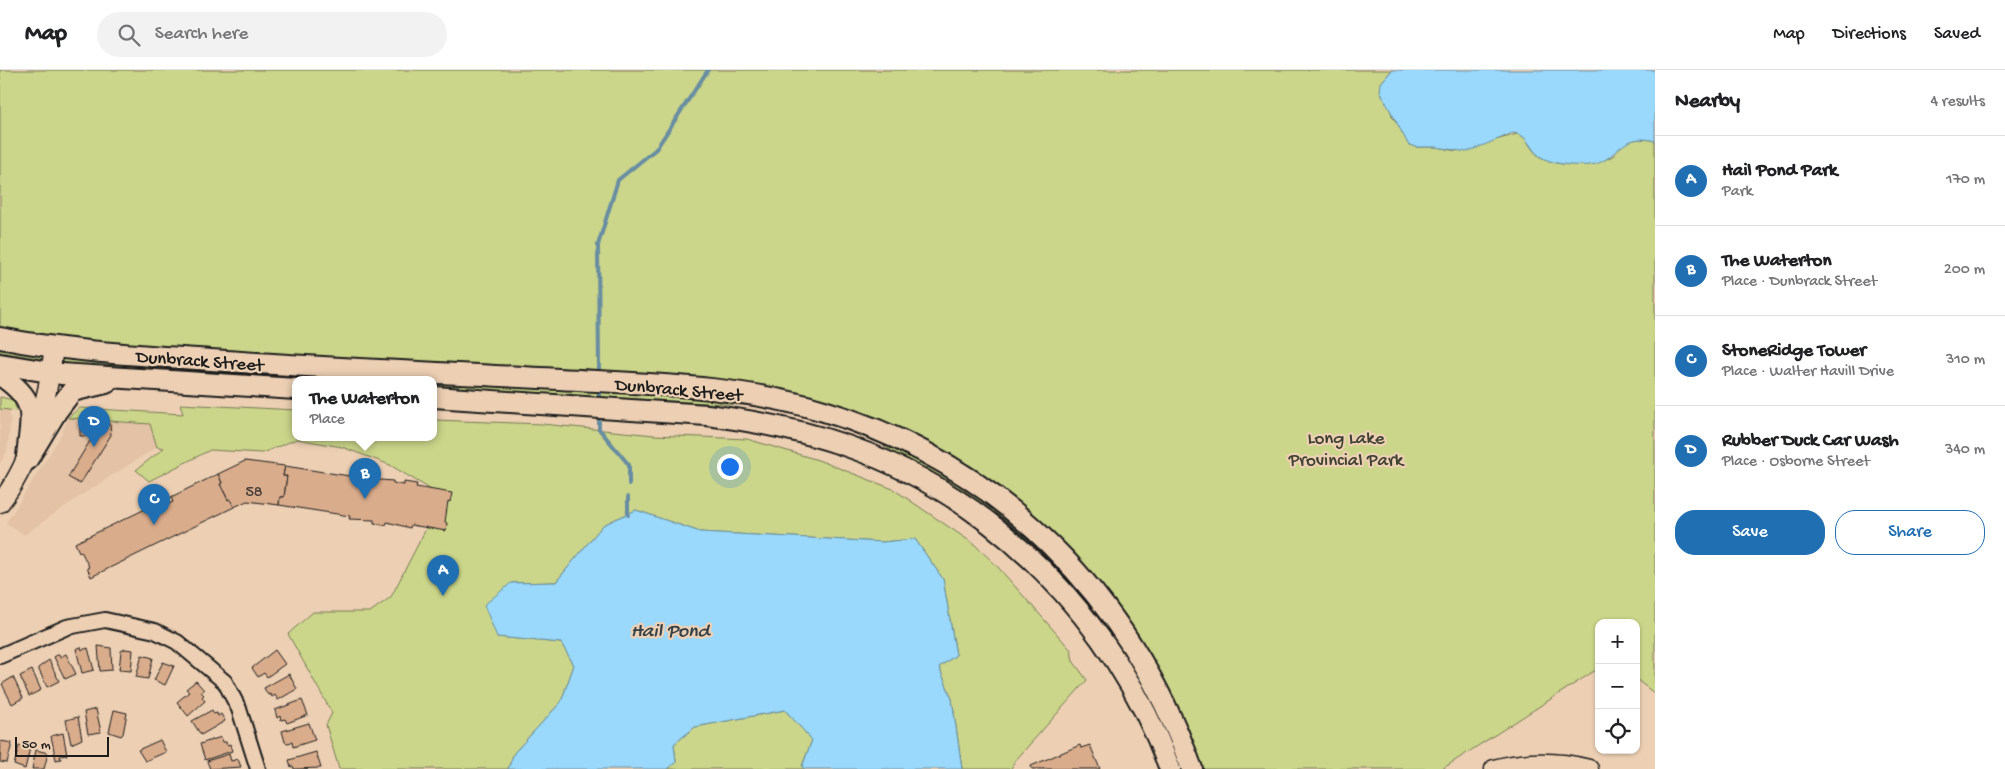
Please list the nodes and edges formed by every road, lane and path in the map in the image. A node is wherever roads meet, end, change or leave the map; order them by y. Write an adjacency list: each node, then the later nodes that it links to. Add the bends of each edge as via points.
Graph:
1 (0, 338): 2 (main road, Dunbrack Street)
2 (54, 346): 4 (street); 12 (main road, Dunbrack Street, via 267,364 694,388 772,398 846,418 906,444 963,476 1014,512 1067,560 1112,614 1138,653 1162,694)
3 (0, 364): 4 (main road, Dunbrack Street)
4 (51, 373): 6 (main road, Dunbrack Street); 9 (street)
5 (0, 375): 9 (main road, via 17,386 29,405)
6 (120, 379): 7 (main road, Dunbrack Street); 9 (main road, via 72,391)
7 (292, 389)
8 (437, 397): 14 (main road, Dunbrack Street, via 744,420 778,426 847,446 914,475 976,512 1031,558 1082,612 1140,701)
9 (26, 460): 10 (street)
10 (0, 503)
11 (0, 656): 13 (street, via 67,627 105,620 155,631 177,642 225,682 238,708)
12 (1192, 768)
13 (258, 769)
14 (1170, 769)
15 (1494, 769): 16 (street, via 1540,763)
16 (1589, 769)

